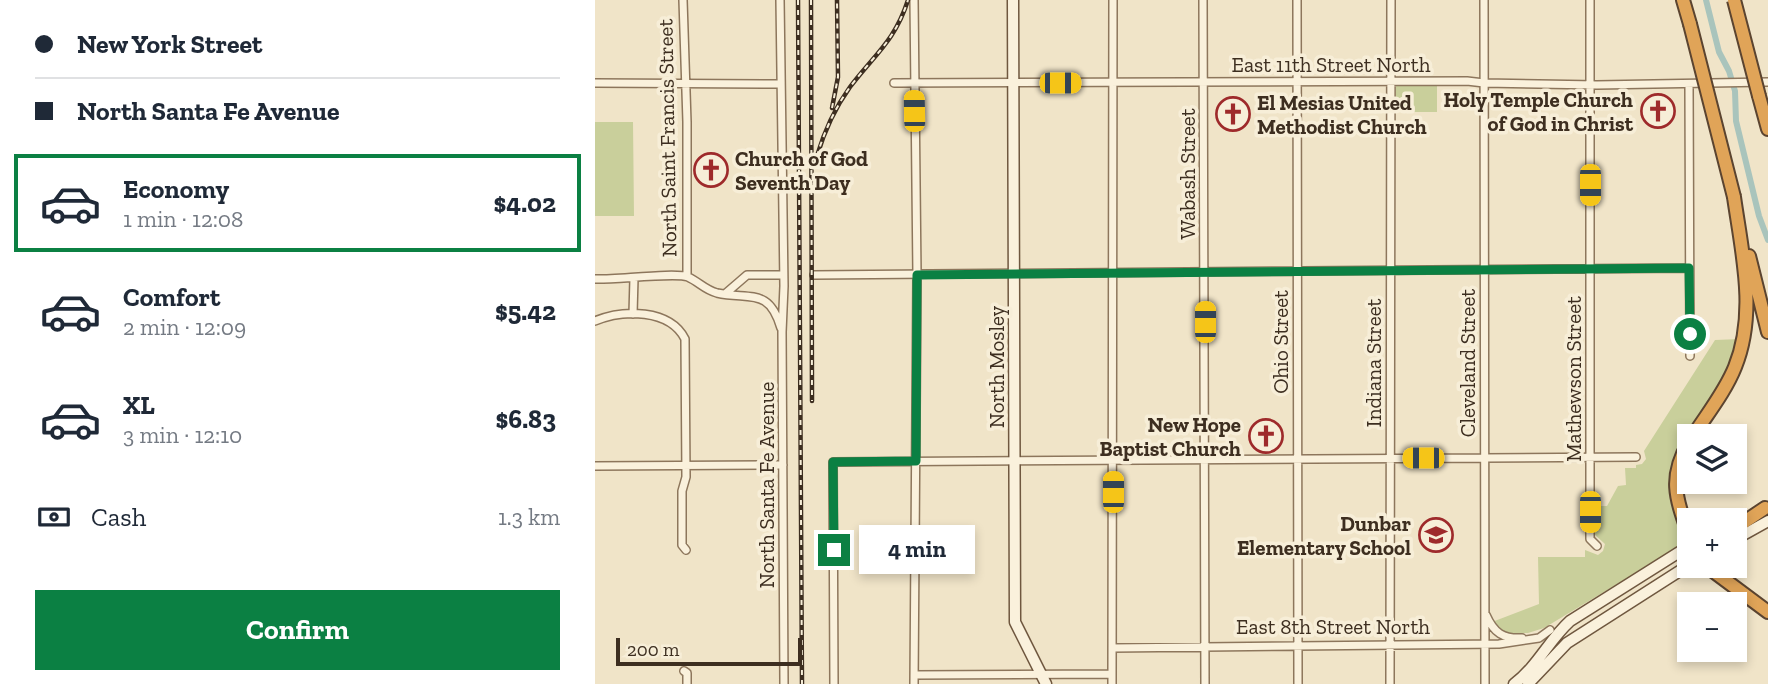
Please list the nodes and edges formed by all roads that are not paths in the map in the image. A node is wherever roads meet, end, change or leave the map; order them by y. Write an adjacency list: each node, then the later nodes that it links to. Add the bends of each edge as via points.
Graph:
1 (683, 0): 24 (street, North Saint Francis Street)
2 (780, 0): 25 (street, North Santa Fe Avenue)
3 (914, 0): 21 (street)
4 (1013, 0): 22 (street, North Mosley)
5 (1113, 0): 17 (street)
6 (1203, 0): 14 (street, Wabash Street)
7 (1297, 0): 15 (street, Ohio Street)
8 (1391, 0): 16 (street, Indiana Street)
9 (1484, 0): 23 (street, Cleveland Street)
10 (1590, 0): 26 (street, Mathewson Street)
11 (1683, 0): 30 (highway, bridge)
12 (1734, 0): 28 (highway, bridge)
13 (1742, 0): 28 (highway, bridge)
14 (1204, 81): 15 (street, East 11th Street North); 17 (street, East 11th Street North); 36 (street, Wabash Street)
15 (1297, 81): 16 (street, East 11th Street North); 35 (street, Ohio Street)
16 (1391, 81): 23 (street, East 11th Street North); 33 (street, Indiana Street)
17 (1111, 82): 22 (street, East 11th Street North); 37 (street)
18 (1768, 82): 27 (street, East 11th Street North)
19 (595, 83): 24 (street)
20 (894, 83): 21 (street, East 11th Street North)
21 (914, 83): 22 (street, East 11th Street North); 41 (street)
22 (1014, 83): 38 (street, North Mosley)
23 (1484, 83): 26 (street, East 11th Street North); 34 (street, Cleveland Street)
24 (686, 84): 25 (street); 42 (street, North Saint Francis Street)
25 (780, 84): 39 (street, North Santa Fe Avenue)
26 (1590, 85): 27 (street, East 11th Street North); 31 (street, Mathewson Street)
27 (1689, 85): 32 (street)
28 (1759, 96): 29 (highway)
29 (1768, 129)
30 (1734, 198): 50 (highway); 53 (highway, via 1746,324 1728,381)
31 (1590, 268): 32 (street); 34 (street); 55 (street, Mathewson Street)
32 (1689, 268): 52 (street)
33 (1390, 269): 34 (street); 35 (street); 57 (street, Indiana Street)
34 (1485, 269): 54 (street, Cleveland Street)
35 (1297, 270): 36 (street); 59 (street, Ohio Street)
36 (1205, 271): 37 (street); 58 (street, Wabash Street)
37 (1114, 272): 38 (street); 61 (street)
38 (1015, 274): 41 (street); 60 (street, North Mosley)
39 (783, 275): 45 (street, North Santa Fe Avenue); 46 (street, via 747,275)
40 (814, 275): 41 (street)
41 (917, 275): 62 (street)
42 (687, 276): 43 (street); 46 (street, via 707,291)
43 (634, 278): 44 (street); 48 (street, North Saint Francis Street)
44 (595, 279)
45 (784, 286): 47 (street); 51 (street, North Santa Fe Avenue)
46 (724, 295): 47 (street, via 755,296)
47 (771, 305): 51 (street)
48 (633, 314): 49 (street); 63 (street, via 661,317 673,323 685,339)
49 (595, 321)
50 (1768, 331)
51 (782, 332): 64 (street, North Santa Fe Avenue)
52 (1690, 356)
53 (1701, 424)
54 (1485, 457): 55 (street); 57 (street); 79 (street, Cleveland Street)
55 (1590, 457): 56 (street); 73 (street, Mathewson Street, via 1590,539)
56 (1636, 457)
57 (1390, 458): 59 (street); 84 (street, Indiana Street)
58 (1205, 459): 59 (street); 61 (street); 85 (street, Wabash Street)
59 (1298, 459): 83 (street, Ohio Street)
60 (1015, 460): 61 (street); 62 (street); 90 (street, North Mosley, via 1015,622)
61 (1113, 460): 86 (street)
62 (916, 461): 89 (street); 93 (street, via 833,462)
63 (685, 465): 64 (street); 65 (street); 74 (street, via 682,545)
64 (783, 465): 92 (street, North Santa Fe Avenue)
65 (595, 466)
66 (1677, 466): 67 (highway)
67 (1677, 493)
68 (1766, 507): 69 (street); 70 (highway)
69 (1747, 516)
70 (1747, 520)
71 (1768, 521): 72 (street)
72 (1747, 533)
73 (1597, 546)
74 (686, 550)
75 (1677, 553): 78 (street, East 8th Street North)
76 (1677, 573): 101 (street, via 1567,643)
77 (1722, 578): 80 (highway)
78 (1586, 609): 81 (street, East 8th Street North); 100 (street, via 1558,632 1535,665)
79 (1485, 612): 81 (street, East 8th Street North, via 1494,631 1510,638); 82 (street, Cleveland Street)
80 (1768, 612)
81 (1550, 630): 82 (street, East 8th Street North, via 1527,641)
82 (1485, 644): 84 (street, East 8th Street North); 99 (street, Cleveland Street)
83 (1298, 645): 84 (street, East 8th Street North); 85 (street, East 8th Street North); 97 (street, Ohio Street)
84 (1389, 645): 98 (street, Indiana Street)
85 (1205, 646): 86 (street, East 8th Street North); 96 (street, Wabash Street)
86 (1112, 648): 88 (street)
87 (684, 671): 91 (street)
88 (1112, 674): 90 (street); 95 (street)
89 (914, 675): 90 (street); 94 (street)
90 (1043, 680)
91 (687, 684)
92 (785, 684)
93 (834, 684)
94 (914, 684)
95 (1112, 684)
96 (1205, 684)
97 (1298, 684)
98 (1390, 684)
99 (1485, 684)
100 (1514, 684)
101 (1528, 684)

